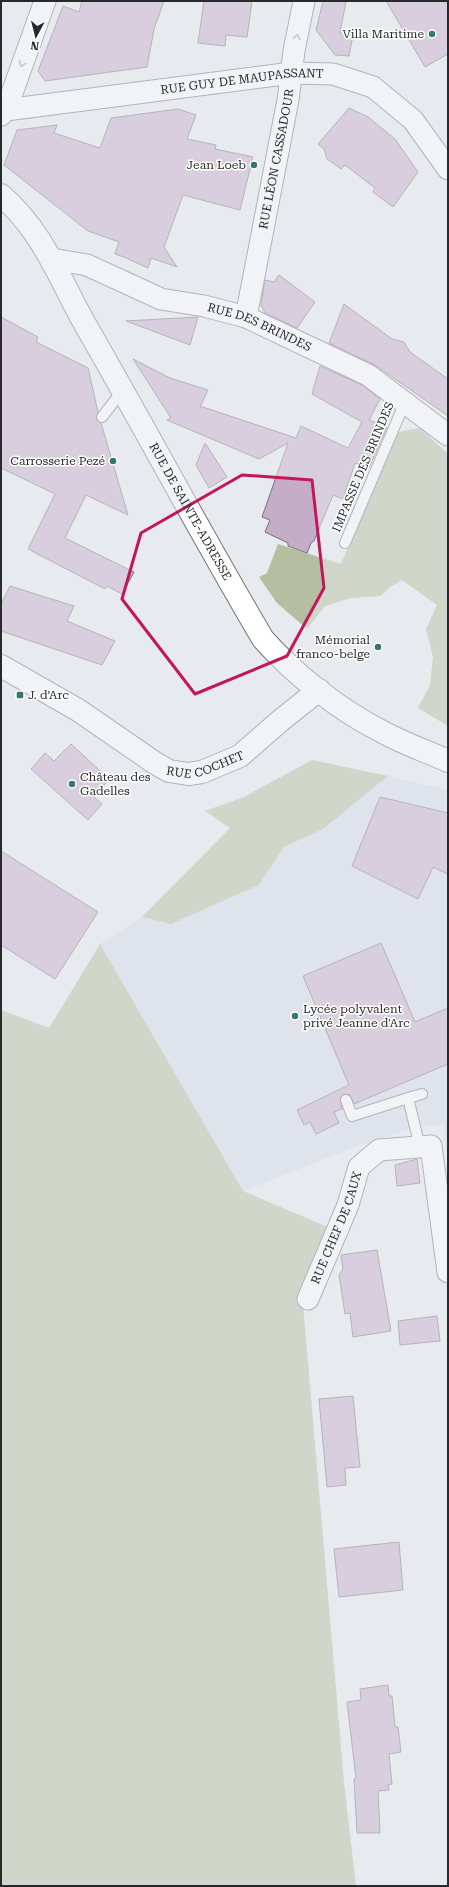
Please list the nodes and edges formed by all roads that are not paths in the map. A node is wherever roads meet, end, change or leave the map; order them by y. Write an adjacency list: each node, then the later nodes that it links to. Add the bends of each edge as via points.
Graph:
1 (45, 1): 4 (street, one-way to 4)
2 (304, 1): 3 (street, RUE LÉON CASSADOUR, one-way to 2)
3 (292, 73): 4 (street, RUE GUY DE MAUPASSANT); 5 (street, RUE GUY DE MAUPASSANT, via 334,74 373,87 413,120); 8 (street, RUE LÉON CASSADOUR)
4 (4, 112)
5 (448, 169)
6 (1, 195): 7 (main road, RUE DE SAINTE-ADRESSE, via 19,210)
7 (52, 259): 8 (street, RUE DES BRINDES, via 87,265 161,299 204,306); 9 (main road, RUE DE SAINTE-ADRESSE, via 73,302)
8 (246, 317): 10 (street, RUE DES BRINDES, via 368,375)
9 (123, 390): 11 (lane); 15 (main road, RUE DE SAINTE-ADRESSE, via 184,503 263,639)
10 (405, 402): 12 (street, RUE DES BRINDES); 13 (lane, IMPASSE DES BRINDES)
11 (102, 417)
12 (448, 435)
13 (345, 543)
14 (1, 666): 15 (main road, RUE COCHET, via 78,710 155,764 169,771 188,774 202,772 240,756)
15 (319, 690): 16 (main road, RUE DE SAINTE-ADRESSE, via 381,731)
16 (448, 761)
17 (422, 1094): 18 (lane)
18 (408, 1098): 19 (lane, via 352,1116); 20 (lane)
19 (346, 1100)
20 (420, 1147): 21 (street, via 431,1146); 22 (street, RUE CHEF DE CAUX, via 379,1150 359,1167 348,1205)
21 (448, 1272)
22 (308, 1299)

